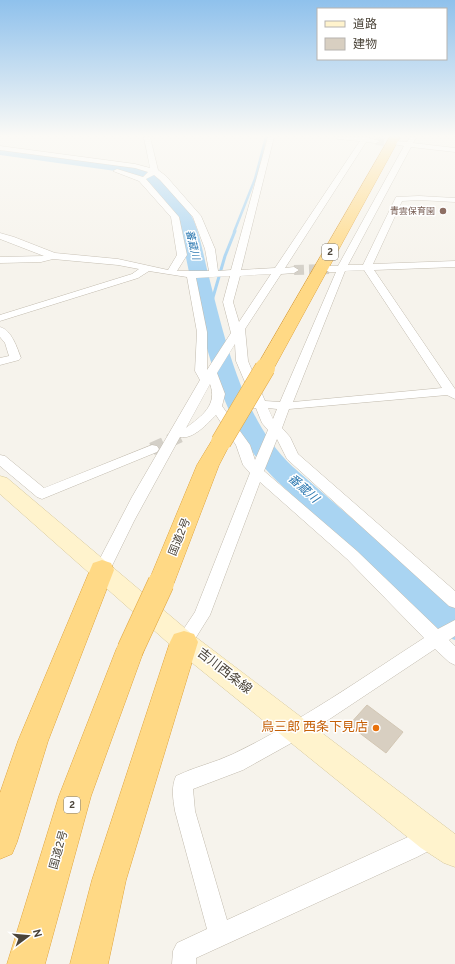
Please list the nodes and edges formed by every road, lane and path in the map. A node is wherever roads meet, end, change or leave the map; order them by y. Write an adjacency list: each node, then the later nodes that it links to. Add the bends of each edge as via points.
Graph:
1 (146, 182): 18 (street, via 175,217 182,254)
2 (167, 182): 21 (street, via 197,216 210,248)
3 (259, 182): 19 (street)
4 (337, 182): 16 (street)
5 (371, 182): 48 (highway, 国道2号 / 2, bridge, via 208,466 161,583 130,650 74,796)
6 (389, 182): 13 (street)
7 (455, 200): 14 (street, via 400,199)
8 (0, 236): 9 (street)
9 (54, 256): 10 (street, via 41,259); 12 (street, via 101,259)
10 (0, 260)
11 (455, 264): 14 (street)
12 (148, 268): 18 (street); 22 (street, via 135,276)
13 (342, 268): 14 (street); 15 (street); 29 (street)
14 (367, 268): 27 (street)
15 (329, 269)
16 (279, 270): 17 (street); 19 (street); 24 (street)
17 (294, 270)
18 (171, 273): 20 (street)
19 (236, 273): 21 (street); 24 (street, via 228,302)
20 (193, 275): 21 (street); 26 (street, via 202,332 201,371)
21 (214, 275)
22 (0, 318)
23 (0, 330): 25 (street, via 10,343 14,358)
24 (239, 332): 26 (street); 28 (street, via 242,361)
25 (0, 362)
26 (208, 376): 30 (street, via 218,384); 37 (street, via 167,446)
27 (452, 393): 29 (street)
28 (259, 404): 29 (street); 30 (street); 31 (street, via 268,423)
29 (285, 406): 31 (street)
30 (219, 409): 32 (street); 35 (street, via 243,445 250,464)
31 (275, 430): 35 (street); 38 (street, via 283,437 292,456)
32 (184, 434)
33 (152, 448): 36 (street, via 42,494)
34 (0, 459): 36 (street)
35 (258, 472): 40 (street, via 352,555); 41 (street, via 202,615)
36 (4, 476): 37 (main road, 吉川西条線)
37 (102, 570): 41 (main road, 吉川西条線); 45 (highway, via 33,742)
38 (455, 601)
39 (455, 627): 40 (street)
40 (436, 638): 42 (street); 43 (street)
41 (184, 642): 43 (main road, 吉川西条線); 49 (highway, via 110,880)
42 (455, 657)
43 (297, 730): 44 (main road, 吉川西条線); 47 (street, via 236,763 183,783 185,811)
44 (432, 837): 46 (main road, 吉川西条線); 47 (street)
45 (0, 842)
46 (455, 852)
47 (220, 935): 50 (street, via 185,951)
48 (26, 964)
49 (89, 964)
50 (184, 964)

